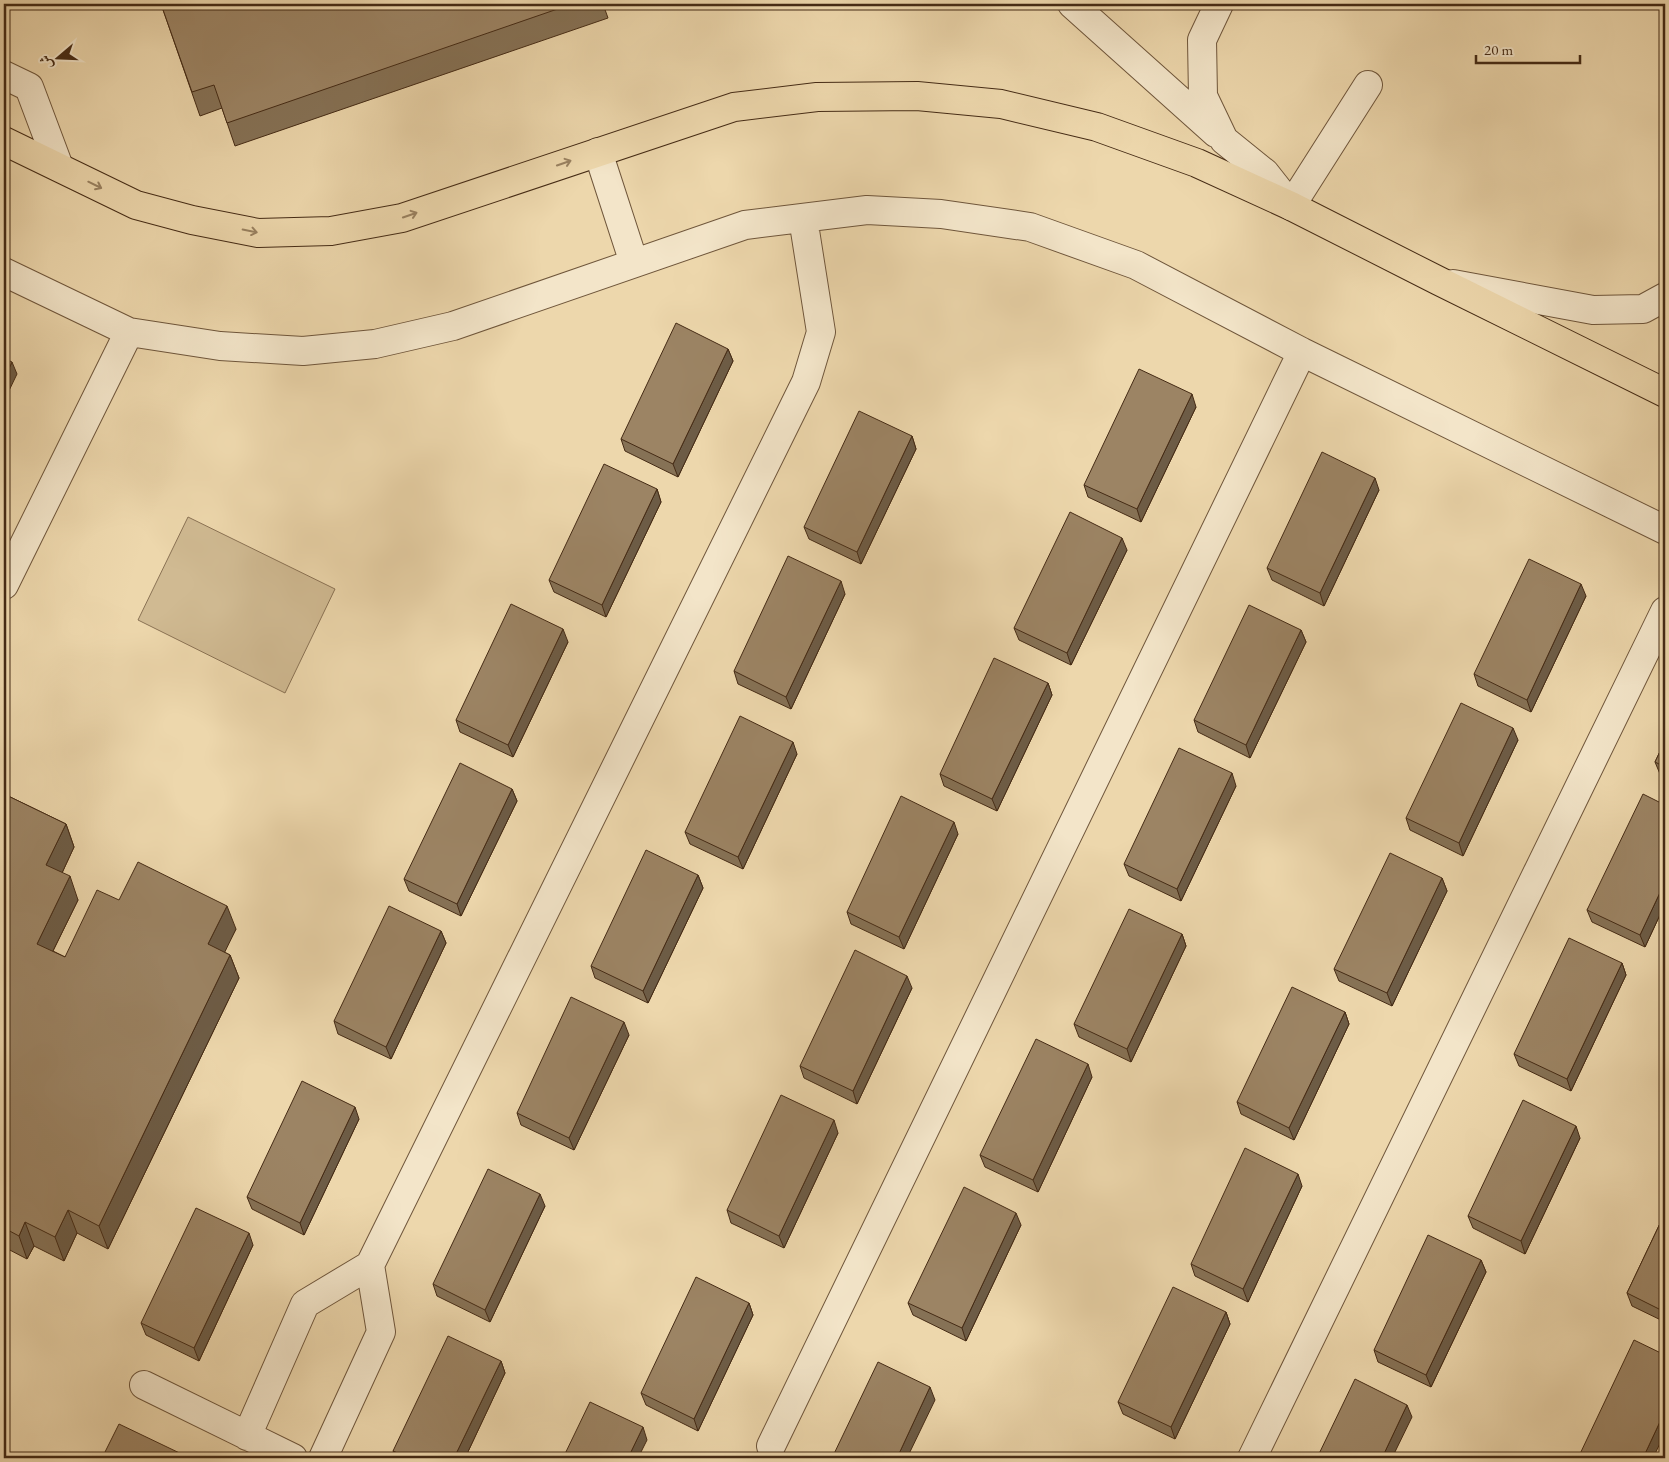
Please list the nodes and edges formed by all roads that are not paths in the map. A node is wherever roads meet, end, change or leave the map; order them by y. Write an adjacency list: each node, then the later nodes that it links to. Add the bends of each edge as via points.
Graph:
1 (1072, 4): 5 (street)
2 (1219, 4): 5 (street, via 1202,40 1204,96)
3 (4, 75): 8 (street, via 29,87)
4 (1368, 85): 9 (street)
5 (1224, 140): 9 (street, via 1265,173)
6 (4, 141): 8 (main road)
7 (598, 152): 8 (main road, one-way to 7, via 136,204 192,220 258,233 331,231 402,218); 9 (main road, via 734,107 816,97 917,96 1000,104 1097,127 1197,163); 11 (street)
8 (59, 167)
9 (1291, 206): 13 (main road)
10 (803, 218): 11 (street, via 745,225); 16 (street, via 867,210 941,214 1030,227 1136,265); 21 (street, via 821,332 806,382)
11 (634, 264): 15 (street, via 453,326 375,344 303,351 220,346)
12 (4, 272): 15 (street)
13 (1439, 282): 14 (street, via 1593,310 1643,309); 17 (main road)
14 (1665, 297)
15 (129, 332): 19 (street)
16 (1302, 352): 18 (street); 24 (street)
17 (1665, 393)
18 (1665, 530)
19 (4, 585)
20 (1665, 611): 27 (street)
21 (370, 1265): 23 (street, via 305,1304); 26 (street, via 381,1332)
22 (144, 1385): 23 (street)
23 (247, 1436): 25 (street)
24 (766, 1454)
25 (292, 1458)
26 (323, 1458)
27 (1252, 1458)

